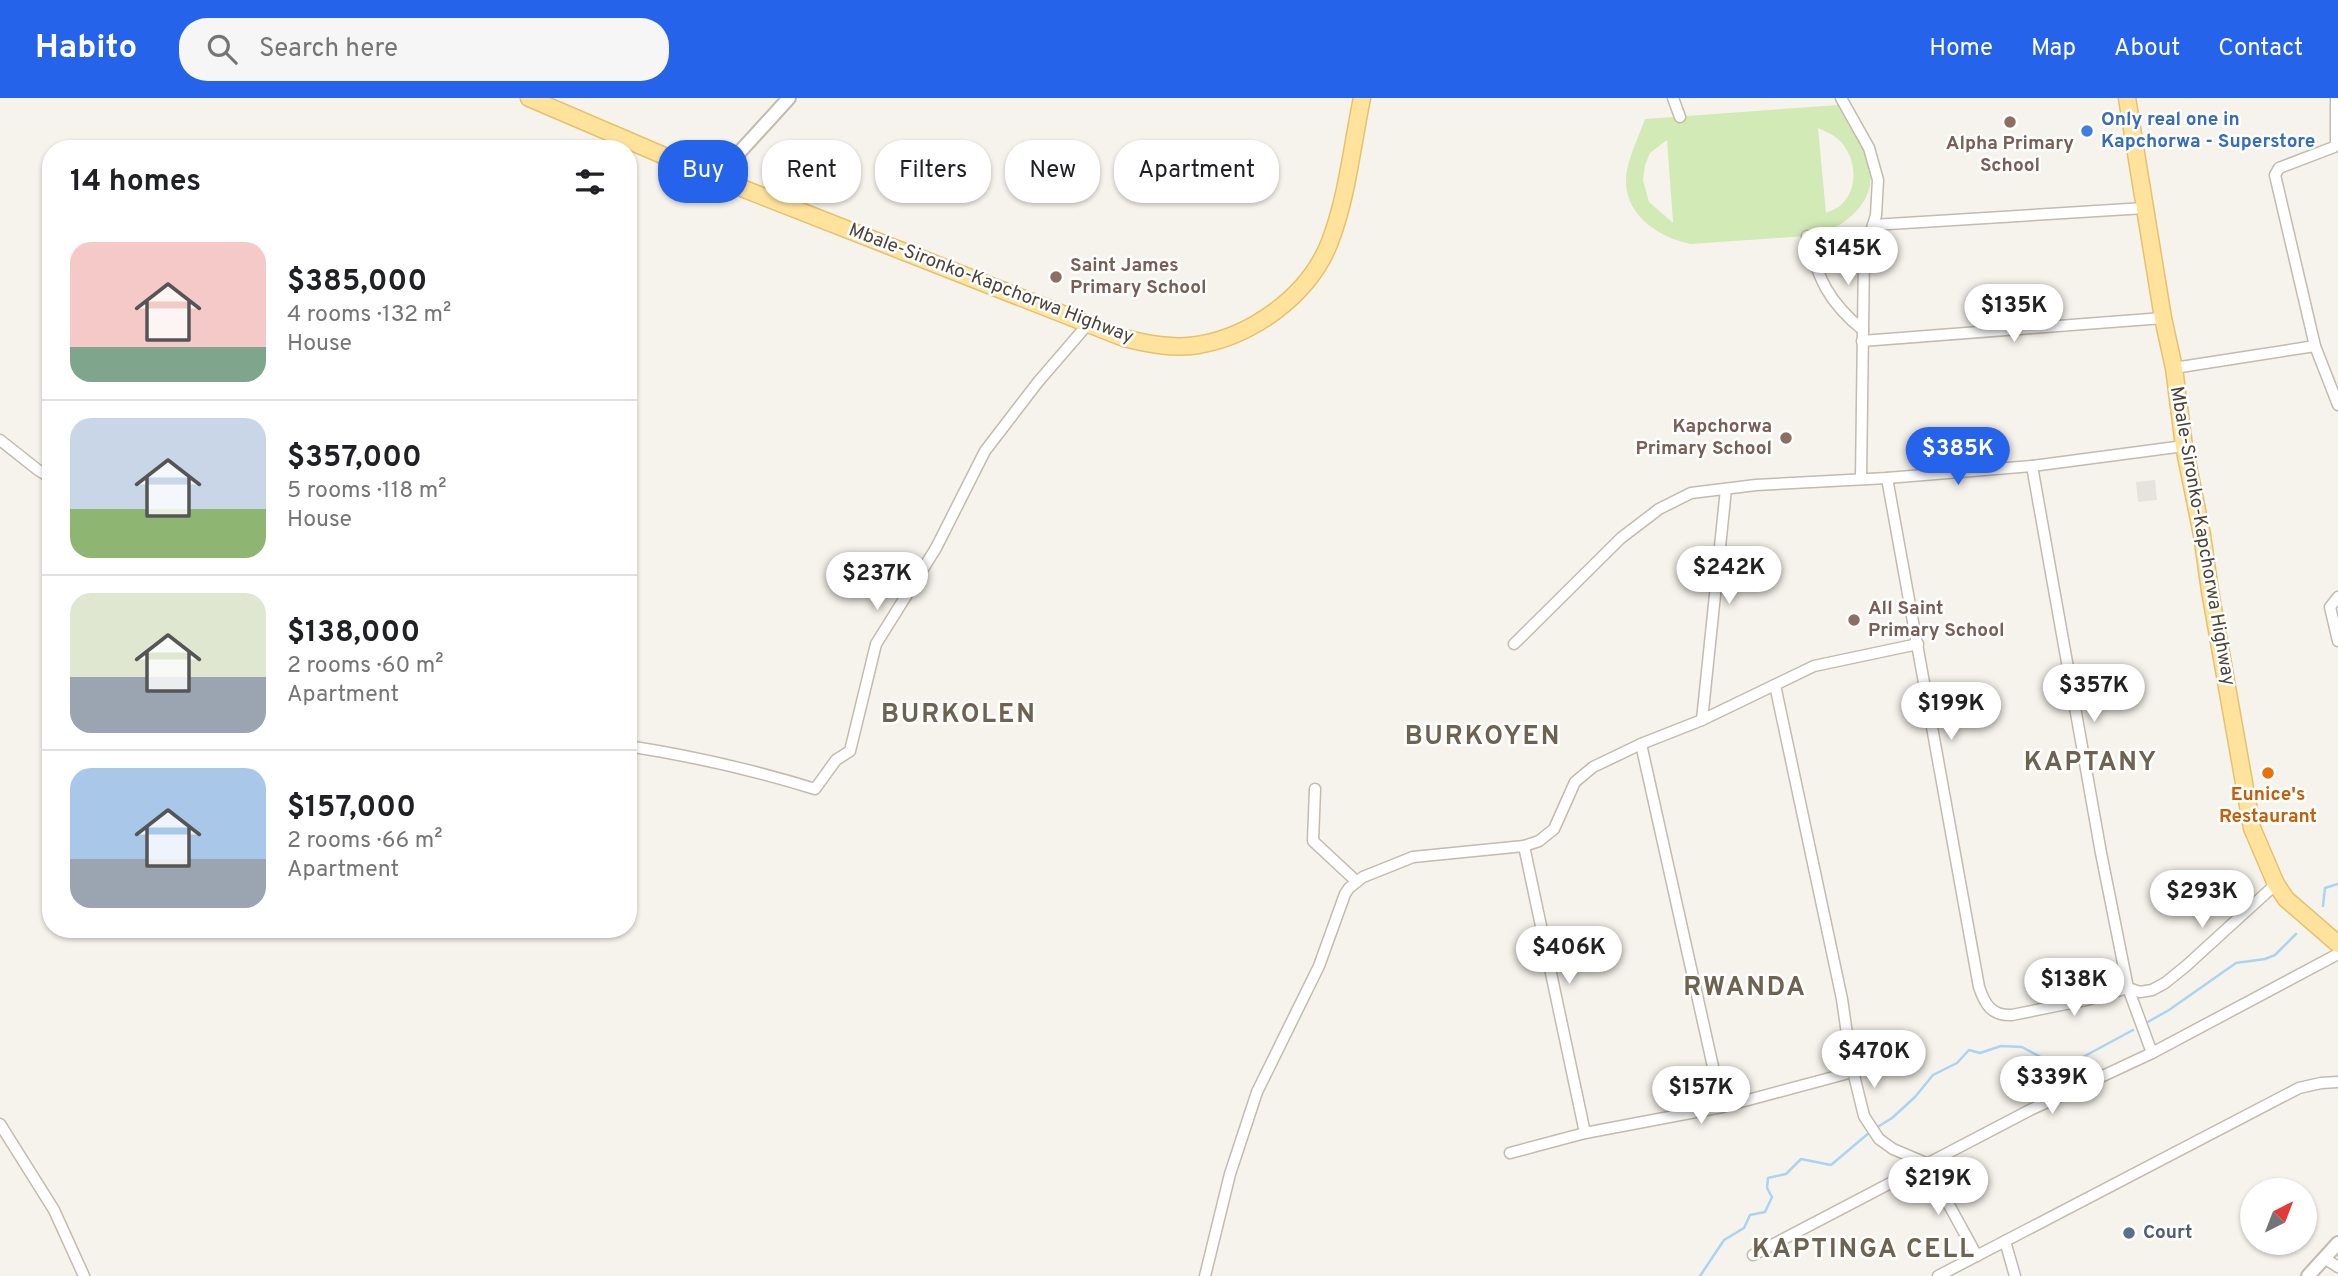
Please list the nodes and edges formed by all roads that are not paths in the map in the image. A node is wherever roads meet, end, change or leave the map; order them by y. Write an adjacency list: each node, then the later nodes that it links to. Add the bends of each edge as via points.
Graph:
1 (529, 98): 9 (main road, Mbale-Sironko-Kapchorwa Highway)
2 (789, 98): 10 (street)
3 (1362, 98): 18 (main road, Mbale-Sironko-Kapchorwa Highway, via 1328,245 1287,302 1222,340 1195,345 1151,344)
4 (1673, 98): 8 (street)
5 (1841, 98): 15 (street, via 1876,167)
6 (2127, 98): 14 (main road, Mbale-Sironko-Kapchorwa Highway)
7 (2336, 98): 20 (street, via 2334,147 2279,168 2275,175)
8 (1680, 117)
9 (627, 140)
10 (748, 143)
11 (637, 144): 12 (main road, Mbale-Sironko-Kapchorwa Highway)
12 (658, 153)
13 (748, 191): 18 (main road, Mbale-Sironko-Kapchorwa Highway)
14 (2145, 208): 15 (street); 17 (main road, Mbale-Sironko-Kapchorwa Highway)
15 (1873, 225): 19 (street, via 1864,255)
16 (1807, 236): 19 (street, via 1823,285)
17 (2164, 318): 19 (street); 21 (main road, Mbale-Sironko-Kapchorwa Highway)
18 (1088, 324): 37 (street, via 985,450 936,548 876,644 850,751 836,760 815,789)
19 (1862, 335): 27 (street)
20 (2315, 346): 21 (street); 22 (street)
21 (2174, 368): 24 (main road, Mbale-Sironko-Kapchorwa Highway)
22 (2338, 405)
23 (0, 440): 26 (street)
24 (2184, 446): 25 (street); 41 (main road, Mbale-Sironko-Kapchorwa Highway, via 2250,820)
25 (2032, 466): 28 (street); 44 (street)
26 (42, 473)
27 (1861, 478): 28 (street); 29 (street)
28 (1887, 478): 33 (street)
29 (1726, 489): 32 (street, via 1691,493 1659,509 1621,538); 35 (street)
30 (2338, 597): 31 (street, via 2330,607)
31 (2338, 642)
32 (1514, 644)
33 (1918, 644): 34 (street, via 1824,663); 44 (street, via 1979,987 1987,1004 1996,1014 2012,1015)
34 (1776, 685): 35 (street); 46 (street)
35 (1702, 720): 36 (street)
36 (1641, 744): 39 (street, via 1584,773 1569,791 1555,829); 48 (street)
37 (637, 747)
38 (1315, 789): 40 (street, via 1313,842)
39 (1524, 846): 40 (street, via 1413,858); 50 (street)
40 (1356, 881): 60 (street, via 1345,894 1319,966 1257,1092 1230,1174)
41 (2276, 884): 42 (main road, Mbale-Sironko-Kapchorwa Highway, via 2286,899); 44 (street, via 2165,983 2145,992)
42 (2338, 944)
43 (2338, 954): 45 (street)
44 (2128, 988): 45 (street)
45 (2152, 1054): 52 (street)
46 (1852, 1067): 48 (street, via 1845,1074); 52 (street, via 1864,1116 1876,1135 1893,1149)
47 (2338, 1082): 53 (street, via 2299,1088)
48 (1722, 1107): 50 (street)
49 (0, 1124): 59 (street, via 54,1210)
50 (1585, 1133): 51 (street)
51 (1510, 1153)
52 (1926, 1163): 55 (street); 56 (street)
53 (2006, 1241): 56 (street); 62 (street)
54 (2338, 1243): 57 (street)
55 (1753, 1255)
56 (1977, 1256): 61 (street)
57 (2324, 1258): 58 (street); 63 (street)
58 (2338, 1267)
59 (85, 1276)
60 (1205, 1276)
61 (1938, 1276)
62 (2015, 1276)
63 (2308, 1276)

